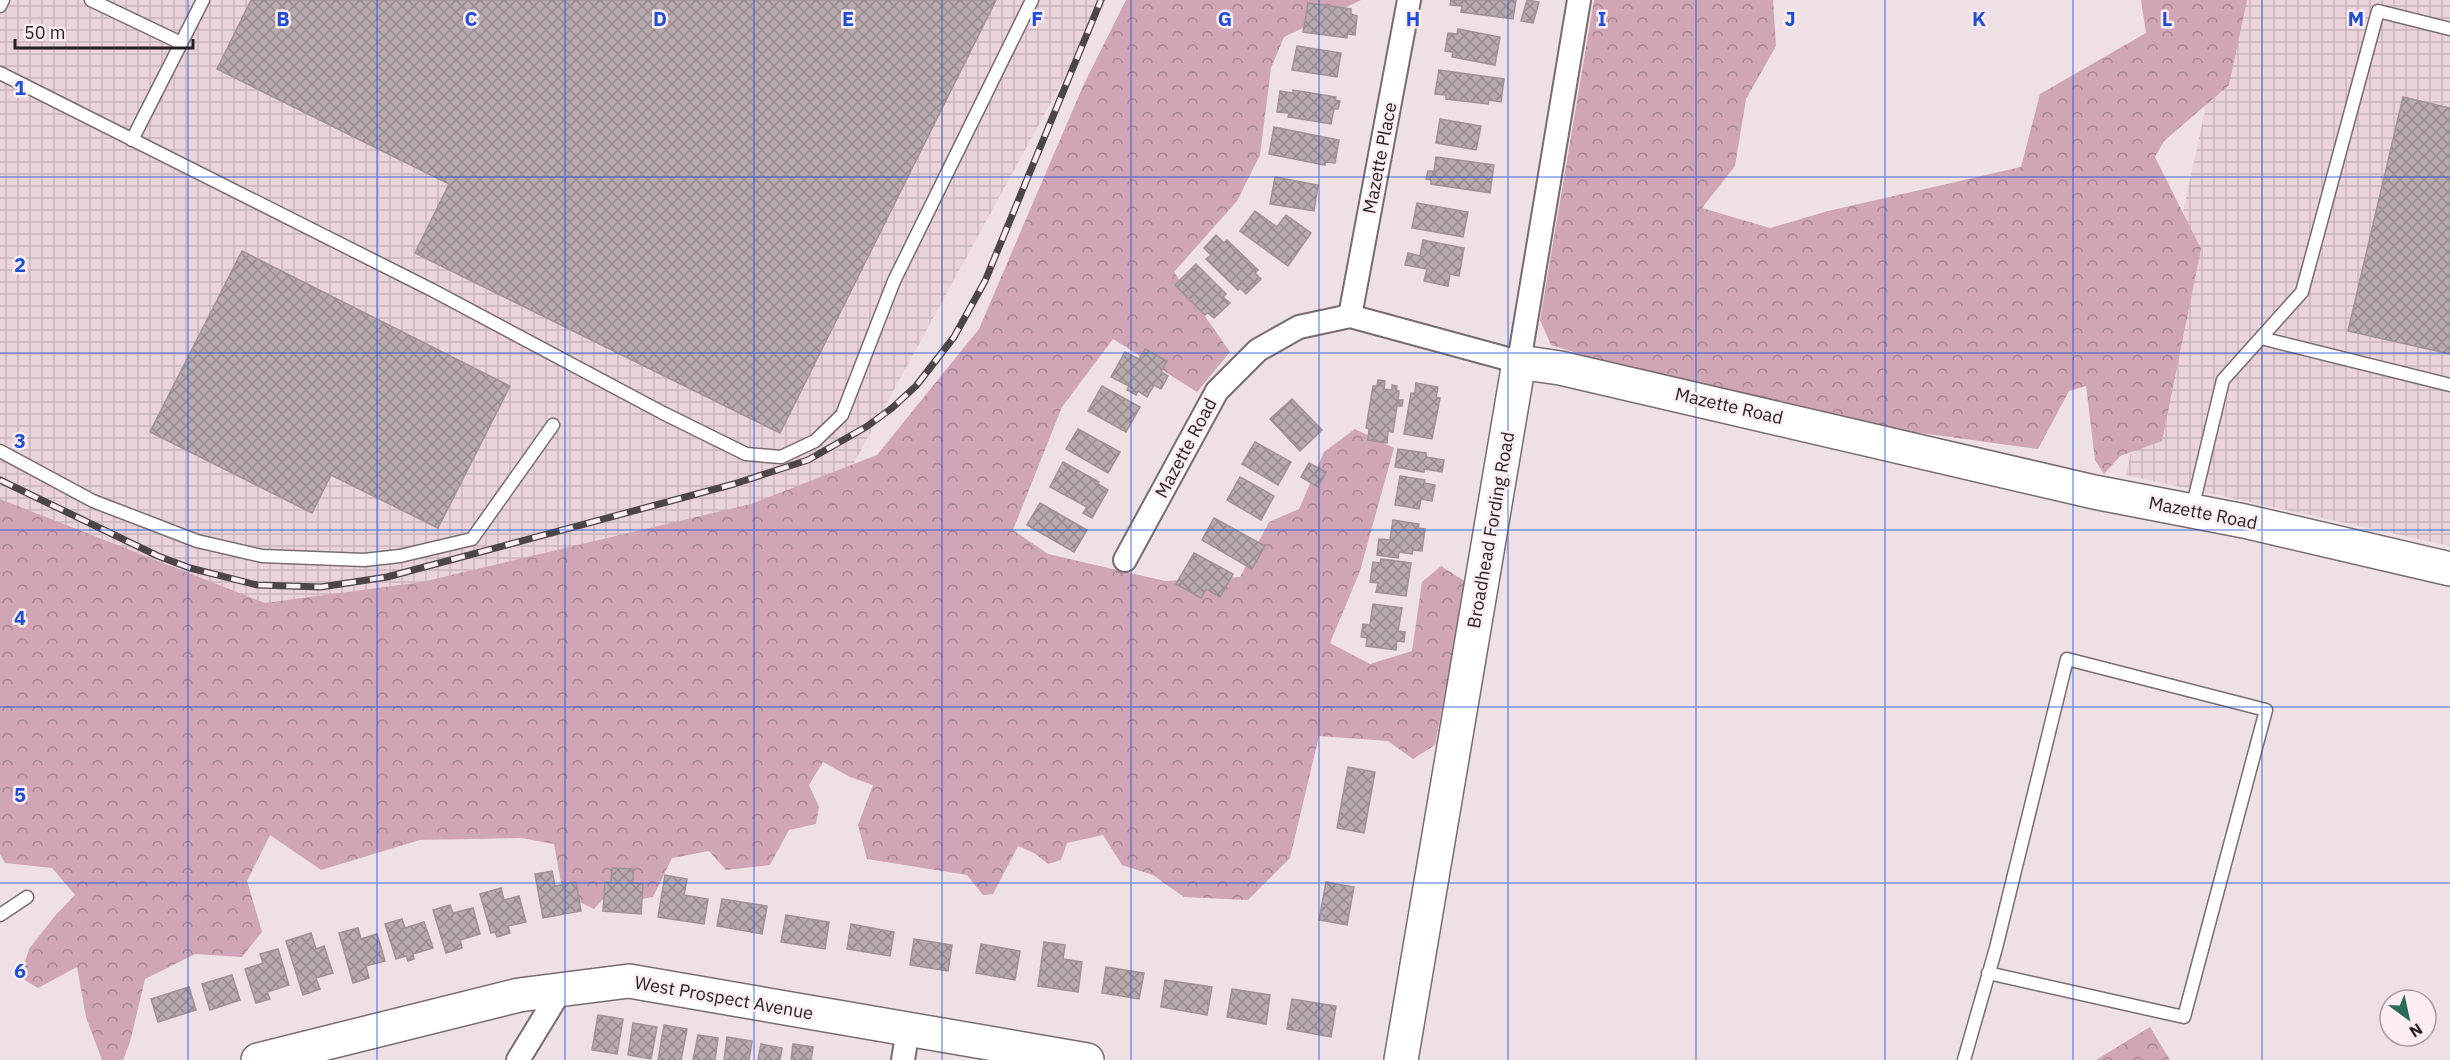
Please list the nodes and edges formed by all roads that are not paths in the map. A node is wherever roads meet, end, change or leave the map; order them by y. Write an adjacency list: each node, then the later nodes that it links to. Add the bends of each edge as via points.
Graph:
1 (3, 0): 7 (lane)
2 (91, 0): 9 (lane)
3 (203, 0): 9 (lane)
4 (1032, 0): 11 (lane, via 894,281 842,415 815,441 781,457 746,454 432,290)
5 (1409, 0): 12 (street, Mazette Place)
6 (1579, 0): 14 (street, Broadhead Fording Road)
7 (0, 6)
8 (2450, 29): 13 (lane, via 2378,11 2302,292)
9 (181, 43): 11 (lane)
10 (0, 73): 11 (lane)
11 (132, 140)
12 (1350, 316): 14 (street, Mazette Road); 19 (street, Mazette Road, via 1299,327 1258,350 1217,391)
13 (2261, 338): 15 (lane); 18 (lane, via 2223,380)
14 (1519, 362): 18 (street, Mazette Road, via 1560,368 2094,492); 29 (street, Broadhead Fording Road)
15 (2450, 385)
16 (553, 425): 17 (lane, via 472,539 364,560 262,556 197,541 93,501)
17 (0, 450)
18 (2192, 510): 20 (street, Mazette Road)
19 (1125, 560)
20 (2450, 570)
21 (27, 897): 22 (lane)
22 (0, 915)
23 (1988, 974): 23 (lane, via 2067,658 2266,710 2184,1017); 30 (lane)
24 (562, 988): 25 (street, West Prospect Avenue, via 629,981); 26 (street, West Prospect Avenue, via 519,995); 27 (street)
25 (906, 1045): 28 (street, West Prospect Avenue)
26 (258, 1060)
27 (518, 1060)
28 (1086, 1060)
29 (1401, 1060)
30 (1964, 1060)

